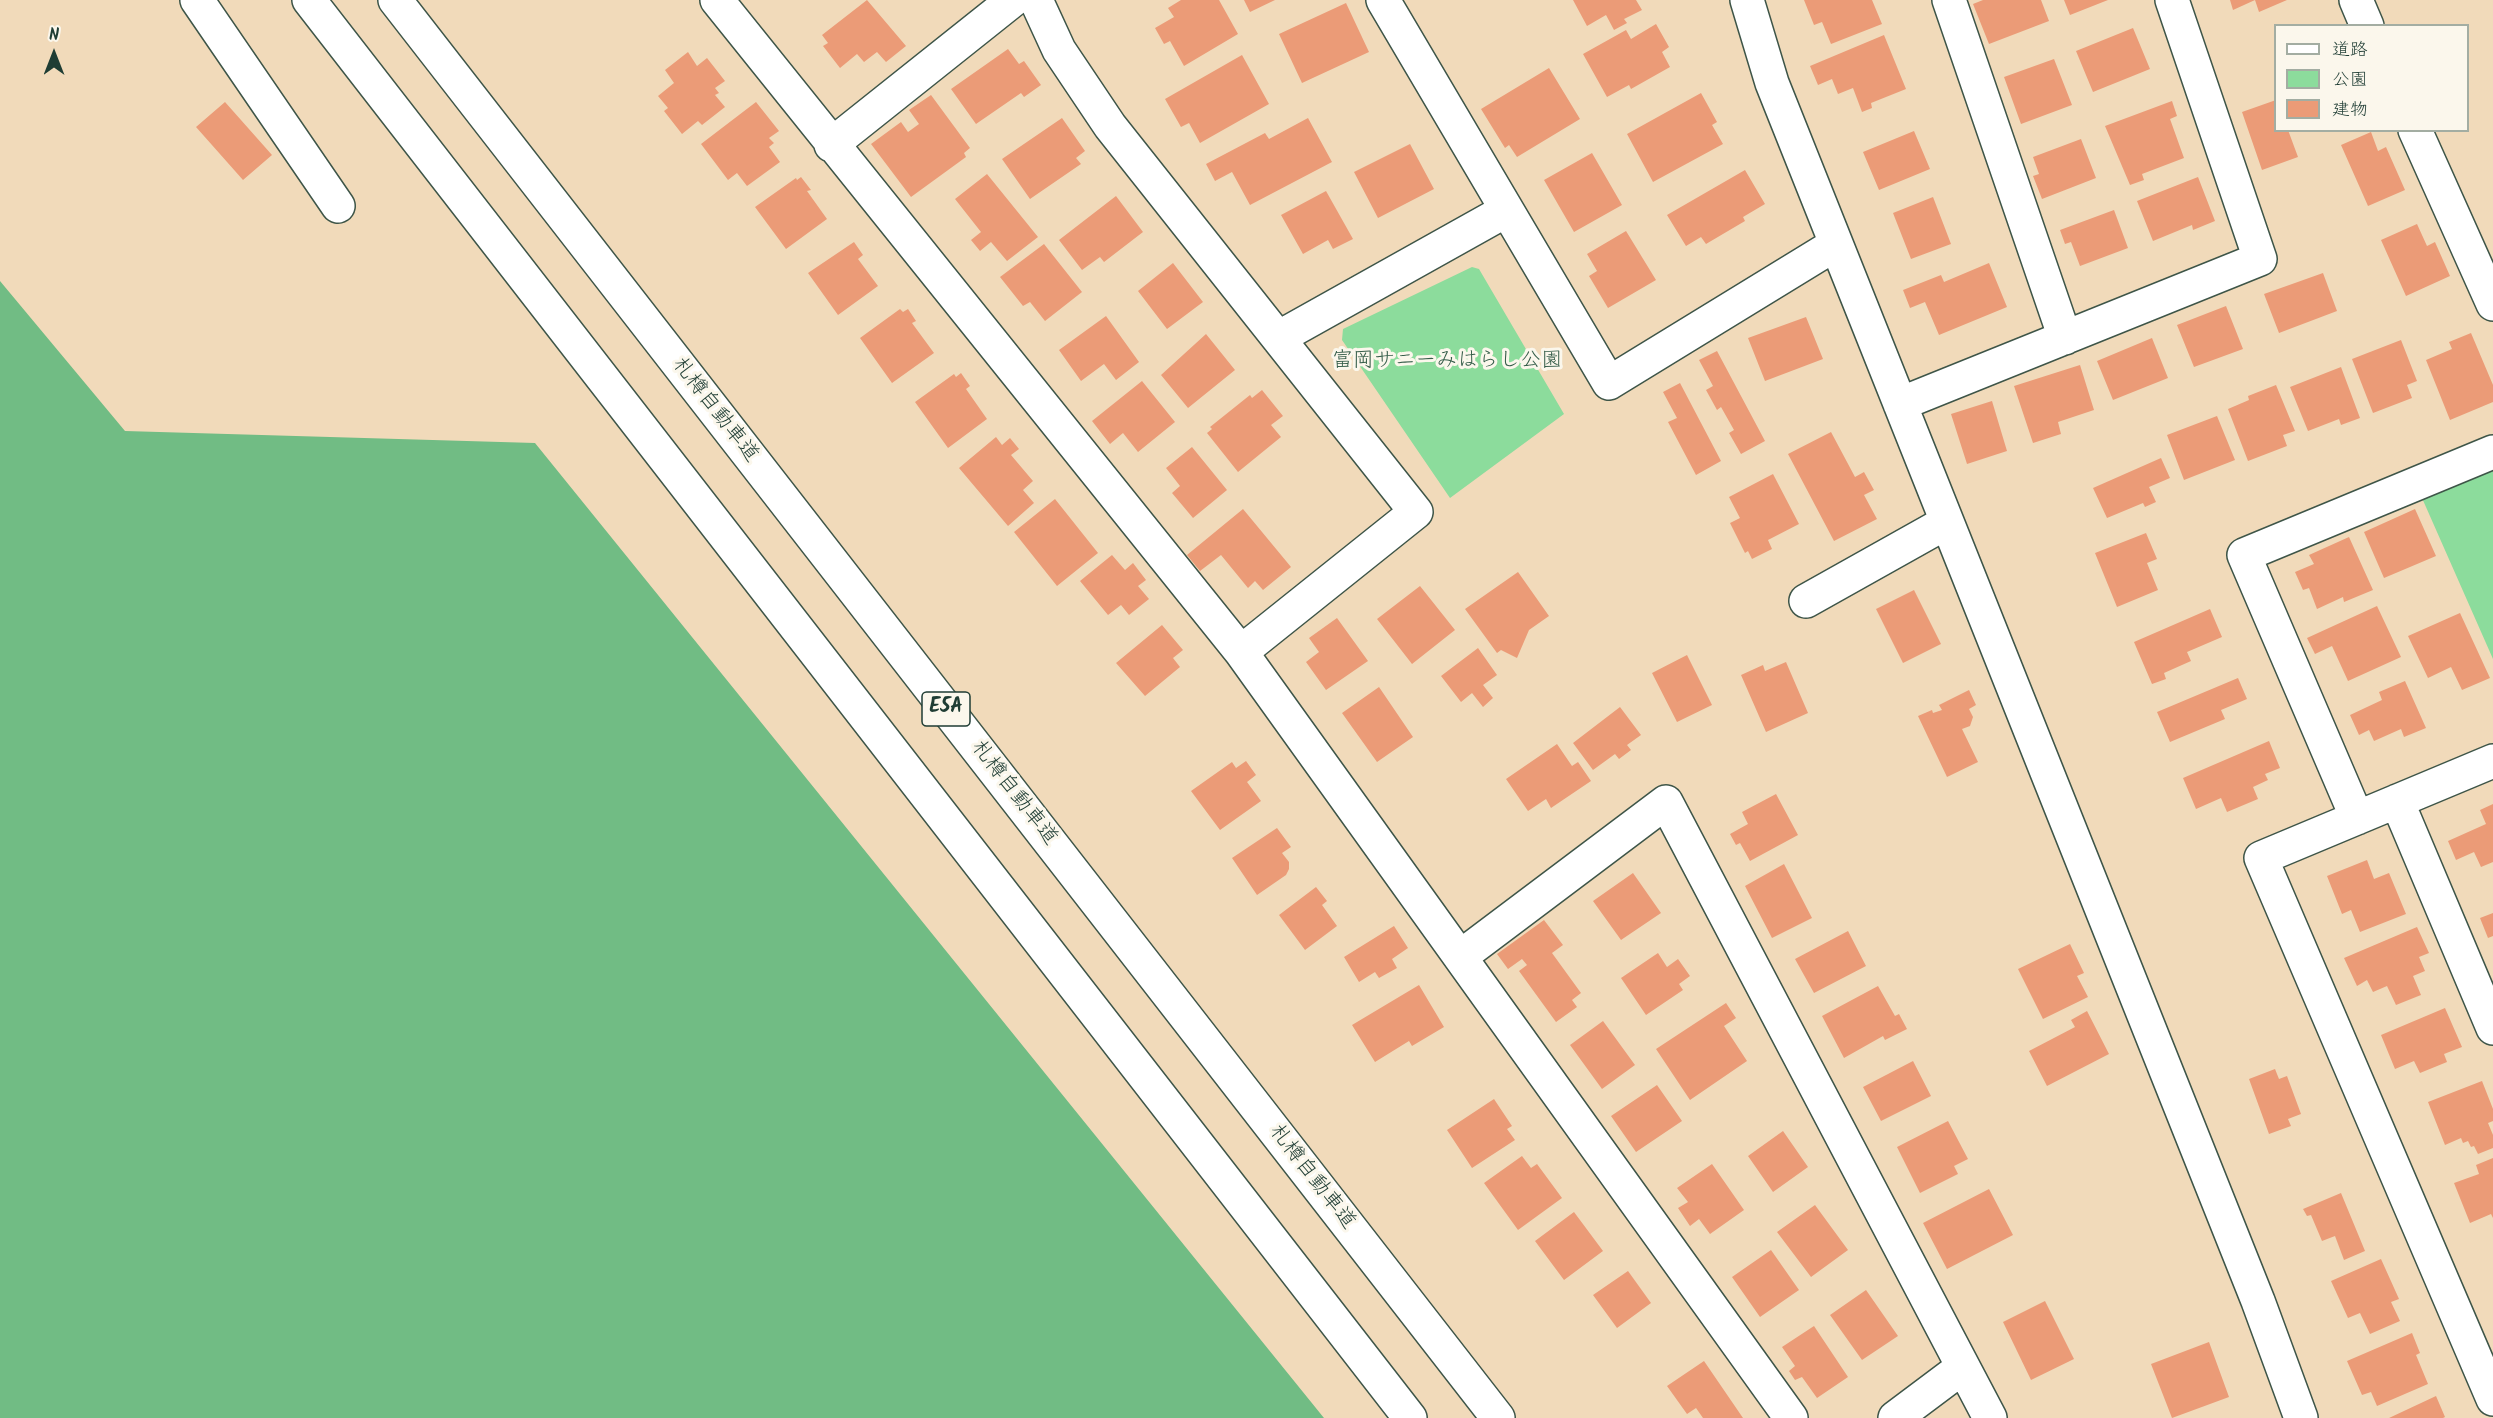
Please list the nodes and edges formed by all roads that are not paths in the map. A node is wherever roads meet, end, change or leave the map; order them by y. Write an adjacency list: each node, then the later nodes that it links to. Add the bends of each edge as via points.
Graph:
1 (197, 0): 15 (main road)
2 (309, 0): 34 (main road)
3 (395, 0): 35 (main road, 札樽自動車道 / E5A)
4 (717, 0): 14 (main road)
5 (1013, 0): 14 (main road)
6 (1036, 0): 20 (main road, via 1059,50 1110,126)
7 (1383, 0): 16 (main road)
8 (1747, 0): 17 (main road, via 1772,83)
9 (1949, 0): 21 (main road)
10 (2172, 0): 21 (main road, via 2260,259)
11 (2356, 0): 12 (main road)
12 (2366, 24)
13 (2416, 132): 18 (main road)
14 (831, 145): 26 (main road)
15 (338, 206)
16 (1507, 210): 17 (main road, via 1609,383); 20 (main road)
17 (1836, 244): 22 (main road)
18 (2485, 264): 19 (main road)
19 (2493, 304)
20 (1278, 338): 26 (main road, via 1416,512)
21 (2065, 338): 22 (main road)
22 (1900, 404): 24 (main road)
23 (2493, 452): 29 (main road, via 2244,555)
24 (1947, 522): 25 (main road); 39 (main road)
25 (1806, 602)
26 (1241, 652): 30 (main road)
27 (2493, 761): 28 (main road)
28 (2397, 801): 29 (main road); 31 (main road)
29 (2357, 818): 33 (main road, via 2261,858)
30 (1460, 957): 32 (main road, via 1666,802); 36 (main road)
31 (2493, 1028)
32 (1963, 1367): 37 (main road); 38 (main road)
33 (2493, 1399)
34 (1410, 1418)
35 (1498, 1418)
36 (1791, 1418)
37 (1895, 1418)
38 (1990, 1418)
39 (2301, 1418)

